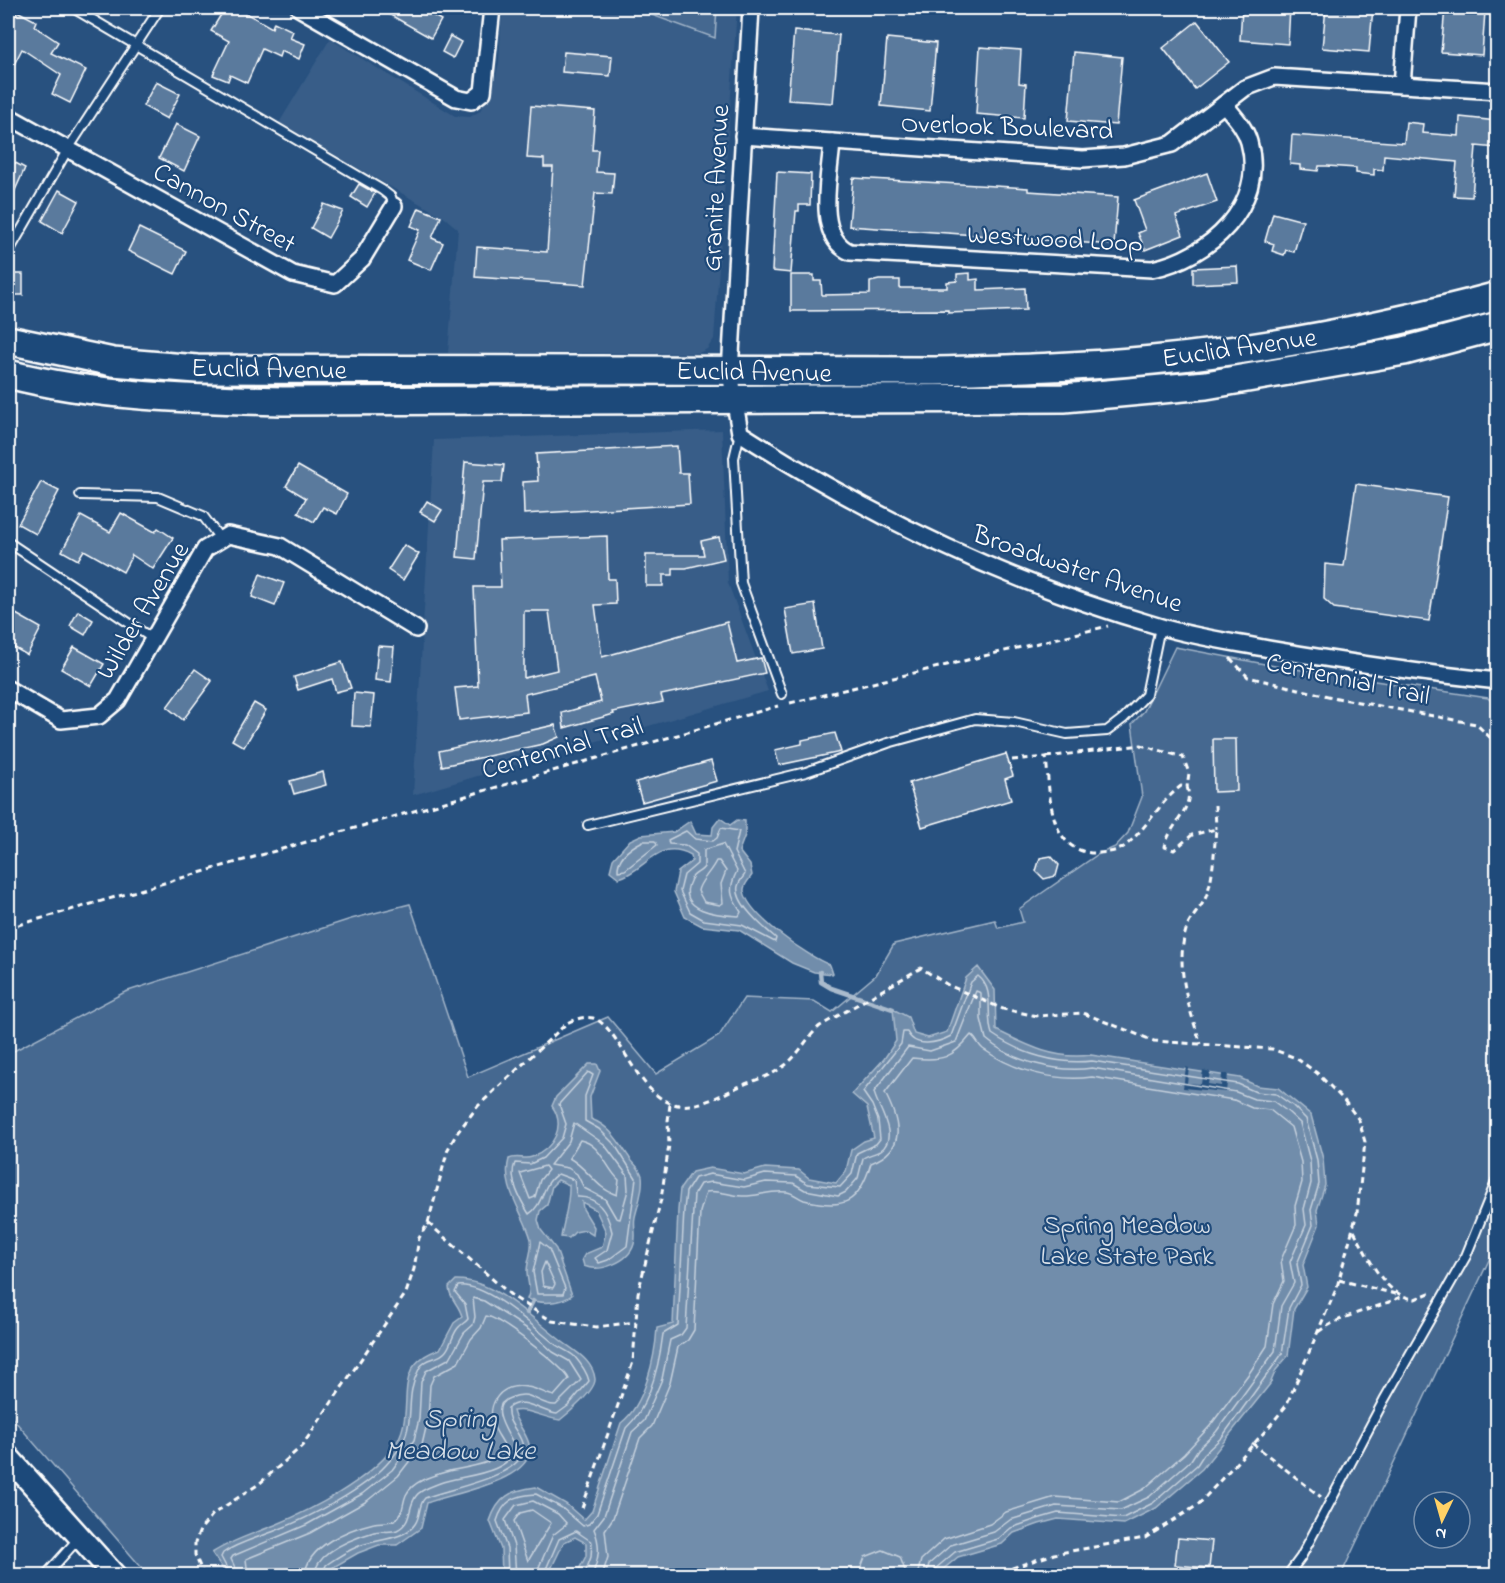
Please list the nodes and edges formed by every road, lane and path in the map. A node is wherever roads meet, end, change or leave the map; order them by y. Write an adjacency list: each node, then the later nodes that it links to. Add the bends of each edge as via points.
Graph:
1 (73, 8): 7 (lane)
2 (160, 8): 7 (lane)
3 (299, 8): 4 (street, via 456,98 471,101 483,92)
4 (492, 8)
5 (751, 8): 12 (street, Granite Avenue)
6 (1408, 8): 8 (street)
7 (136, 45): 14 (lane); 15 (lane, via 382,190 391,196)
8 (1402, 85): 9 (street, Overlook Boulevard); 10 (street, Overlook Boulevard, via 1274,77 1245,88)
9 (1497, 91)
10 (1224, 104): 13 (street, Overlook Boulevard, via 1172,144 1124,156 1083,159); 13 (street, Westwood Loop, via 1249,141 1250,173 1243,200 1225,231 1203,249 1152,269 850,252 836,243 828,226)
11 (8, 116): 14 (street, Cannon Street)
12 (743, 136): 13 (street, Overlook Boulevard); 21 (street, Granite Avenue)
13 (832, 142)
14 (68, 149): 15 (street, Cannon Street, via 292,274 336,284 362,259); 16 (lane)
15 (394, 206)
16 (8, 253)
17 (1497, 296): 21 (highway, Euclid Avenue, via 1336,333 1153,360 958,370)
18 (1497, 326): 23 (highway, Euclid Avenue, via 1404,351 1206,385 1064,398)
19 (8, 340): 20 (highway, Euclid Avenue, via 113,362 197,369)
20 (281, 369): 21 (highway, Euclid Avenue); 24 (highway)
21 (730, 372): 23 (street, Granite Avenue)
22 (8, 374): 24 (highway, Euclid Avenue, via 172,399)
23 (732, 399): 24 (highway, Euclid Avenue); 25 (street)
24 (283, 401)
25 (740, 433): 29 (street, Broadwater Avenue, via 929,541 997,572); 36 (lane, via 734,458 741,583)
26 (80, 495): 27 (lane, via 158,497 202,516)
27 (221, 540): 31 (street, Wilder Avenue, via 228,536 280,546); 32 (street, Wilder Avenue, via 205,549)
28 (8, 542): 32 (lane)
29 (1130, 618): 30 (street, Broadwater Avenue); 44 (path, Centennial Trail, via 1103,628 770,708)
30 (1160, 627): 34 (street, Broadwater Avenue, via 1388,670); 42 (lane, via 1146,695 1107,731 1067,734 1014,722 975,719 888,743 806,772)
31 (416, 629)
32 (153, 639): 35 (street, Wilder Avenue, via 118,700 99,716 61,720)
33 (1225, 653): 37 (path, Centennial Trail, via 1248,677 1476,724)
34 (1497, 681)
35 (8, 689)
36 (782, 694)
37 (1497, 745)
38 (1046, 757): 39 (path); 40 (path, via 1141,745 1183,757 1189,773); 40 (path, via 1055,824 1061,836 1076,849 1090,853 1122,849 1176,790)
39 (1012, 760)
40 (1187, 787): 43 (path, via 1187,804 1165,847 1174,850 1192,836)
41 (1215, 805): 43 (path)
42 (588, 825)
43 (1215, 829): 45 (path, via 1214,863 1207,895 1186,928 1181,955 1188,1000)
44 (8, 928)
45 (1201, 1044): 46 (path, via 1154,1041 1083,1013 1037,1016 1003,1009 948,985 921,968 820,1026 785,1066 766,1077 690,1106); 49 (path, via 1272,1049 1296,1058 1343,1099 1359,1120 1365,1142)
46 (670, 1104): 48 (path, via 640,1078 610,1032 594,1018 567,1023 478,1106 457,1133 448,1149); 53 (path, via 661,1199 638,1293)
47 (1497, 1177): 51 (lane, via 1466,1256)
48 (428, 1223): 53 (path, via 512,1296 552,1321 596,1327); 62 (path, via 419,1238 406,1293 302,1446 259,1484 213,1514 200,1530 195,1555)
49 (1353, 1229): 50 (path); 52 (path, via 1382,1277 1395,1292)
50 (1339, 1280): 52 (path); 54 (path)
51 (1448, 1287): 52 (path, via 1415,1299); 57 (lane)
52 (1404, 1295): 54 (path, via 1342,1316)
53 (636, 1322): 58 (path, via 633,1362)
54 (1317, 1333): 55 (path, via 1286,1406)
55 (1252, 1443): 57 (path); 63 (path, via 1198,1505 1145,1538 1054,1554)
56 (8, 1457): 59 (street)
57 (1329, 1504): 64 (lane)
58 (582, 1509)
59 (80, 1537): 60 (lane); 61 (street)
60 (45, 1575)
61 (115, 1575)
62 (204, 1575)
63 (988, 1575)
64 (1287, 1575)

